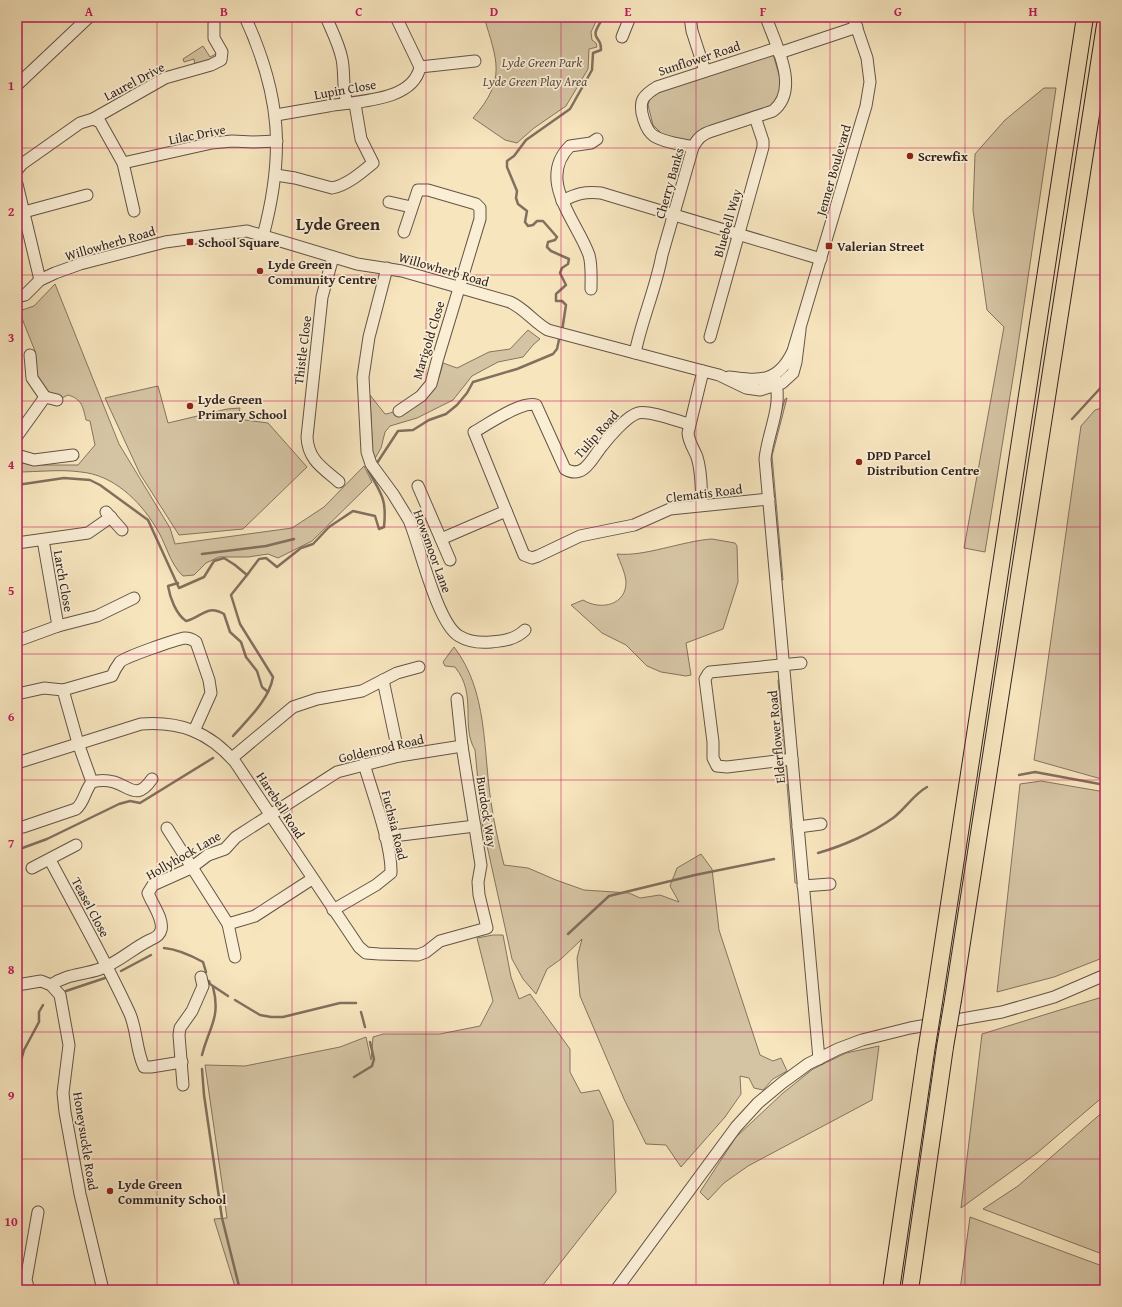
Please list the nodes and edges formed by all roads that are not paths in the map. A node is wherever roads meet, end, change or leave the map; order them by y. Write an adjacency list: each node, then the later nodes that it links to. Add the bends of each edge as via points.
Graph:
1 (89, 17): 17 (street)
2 (245, 17): 19 (street, via 262,57)
3 (326, 17): 18 (street, via 342,59 343,89)
4 (396, 17): 15 (street)
5 (630, 17): 12 (street)
6 (690, 17): 16 (street)
7 (766, 17): 13 (street, Cherry Banks)
8 (1085, 17): 121 (highway, bridge)
9 (855, 22): 13 (street); 40 (street, Jenner Boulevard, via 867,58 870,82 866,106)
10 (214, 24): 21 (street, Laurel Drive, via 214,38 222,52 221,60 165,78)
11 (1105, 25): 122 (highway, bridge, via 952,1000)
12 (622, 37)
13 (778, 50): 16 (street, Sunflower Road); 20 (street, Cherry Banks, via 786,83 785,95 781,105 773,112)
14 (475, 61): 15 (street)
15 (420, 67): 18 (street, Lupin Close, via 418,77 406,88 387,96)
16 (705, 71): 24 (street, Sunflower Road, via 656,87 642,100 641,107 648,128 654,136)
17 (17, 85)
18 (351, 104): 19 (street, Lupin Close); 27 (street, via 361,139 373,163 338,187 332,188)
19 (276, 115): 23 (street)
20 (755, 117): 24 (street, Cherry Banks, via 703,134); 38 (street, Bluebell Way, via 763,147)
21 (93, 119): 25 (street, via 100,122); 26 (street, via 80,123)
22 (597, 139): 30 (street, via 591,143 570,146 560,158 557,183)
23 (277, 141): 25 (street, Lilac Drive, via 232,140); 27 (street)
24 (693, 147): 35 (street, Cherry Banks)
25 (123, 163): 33 (street)
26 (17, 170)
27 (276, 175): 37 (street)
28 (17, 184): 34 (street)
29 (87, 196): 34 (street)
30 (562, 201): 35 (street, via 590,191); 44 (street, via 590,257)
31 (389, 202): 32 (street)
32 (411, 207): 36 (street); 43 (street, Marigold Close, via 418,190 424,189 476,204 480,208 480,219)
33 (134, 211)
34 (24, 212): 42 (street)
35 (674, 216): 38 (street); 47 (street, Cherry Banks)
36 (404, 232)
37 (263, 236): 39 (street, Willowherb Road); 42 (street, Willowherb Road, via 247,231 165,242 80,264)
38 (739, 236): 40 (street); 46 (street, Bluebell Way)
39 (333, 257): 41 (street, Willowherb Road, via 357,264); 60 (street, Thistle Close, via 322,297 310,395 307,448 312,459)
40 (821, 259): 50 (street, Jenner Boulevard, via 790,358)
41 (387, 268): 43 (street, Willowherb Road); 72 (street, Howsmoor Lane, via 369,338 363,377 366,452 372,467 409,520 436,600 452,631 470,641 482,643 519,636)
42 (40, 280): 45 (street, Willowherb Road, via 25,295)
43 (459, 287): 47 (street, Willowherb Road, via 520,307 548,330); 54 (street, Marigold Close, via 432,384 421,396)
44 (591, 289)
45 (17, 298)
46 (710, 337)
47 (635, 352): 49 (street, Willowherb Road)
48 (30, 355): 52 (street, via 32,378)
49 (703, 371): 51 (street, Willowherb Road, via 719,375 746,388); 56 (street)
50 (776, 380): 51 (street, Jenner Boulevard); 55 (street, Elderflower Road)
51 (764, 385): 55 (street)
52 (45, 397): 53 (street); 57 (street)
53 (57, 400)
54 (399, 411)
55 (777, 413): 62 (street, Elderflower Road, via 766,448)
56 (689, 424): 63 (street, via 690,443 699,466); 64 (street, Tulip Road, via 647,413 634,414 601,447 584,469 571,472 565,469 536,405 530,404 516,409 474,432)
57 (17, 436)
58 (17, 455): 59 (street, via 34,460)
59 (73, 455)
60 (339, 482)
61 (418, 486): 66 (street)
62 (769, 499): 63 (street, Clematis Road); 75 (street, Elderflower Road)
63 (702, 505): 64 (street, Clematis Road, via 670,509 634,526 580,536 532,558 524,555)
64 (506, 511): 66 (street)
65 (122, 530): 67 (street, via 108,514 88,533)
66 (441, 539): 69 (street)
67 (43, 540): 68 (street); 71 (street, Larch Close)
68 (17, 543)
69 (450, 560)
70 (134, 598): 71 (street, via 97,616)
71 (58, 626): 73 (street)
72 (525, 630)
73 (17, 641)
74 (801, 663): 75 (street)
75 (784, 665): 86 (street, Elderflower Road); 86 (street, via 710,672 705,679 713,758 717,766)
76 (419, 667): 77 (street)
77 (383, 680): 84 (street); 85 (street, via 362,691 293,706)
78 (63, 690): 79 (street, via 44,688); 81 (street, via 112,676 121,661 133,656 176,640 192,639 196,642 209,680 210,692); 82 (street)
79 (17, 694)
80 (457, 699): 83 (street, Burdock Way)
81 (194, 731): 82 (street, Harebell Road, via 161,722 141,724); 85 (street, Harebell Road, via 219,745)
82 (78, 743): 87 (street, Harebell Road); 90 (street)
83 (462, 746): 84 (street, Goldenrod Road); 93 (street, Burdock Way)
84 (399, 756): 88 (street, Goldenrod Road)
85 (232, 758): 91 (street, Harebell Road)
86 (792, 759): 95 (street, Elderflower Road)
87 (17, 763)
88 (364, 764): 91 (street, Goldenrod Road, via 337,772); 97 (street, Fuchsia Road)
89 (152, 779): 90 (street, via 142,790 137,791 127,790 109,781)
90 (92, 782): 94 (street, via 86,788 76,809)
91 (271, 816): 101 (street, Hollyhock Lane, via 236,837 229,846 208,855); 102 (street, Harebell Road)
92 (820, 824): 95 (street)
93 (475, 826): 97 (street); 107 (street, Burdock Way, via 481,864 479,895)
94 (23, 827)
95 (798, 827): 104 (street, Elderflower Road)
96 (167, 828): 101 (street)
97 (385, 837): 105 (street, Fuchsia Road, via 391,873 376,885)
98 (76, 845): 99 (street)
99 (50, 860): 100 (street); 109 (street, Teasel Close)
100 (32, 868)
101 (191, 868): 106 (street); 109 (street, Hollyhock Lane, via 167,877 149,888 148,893 161,923 161,931 157,937 136,947)
102 (312, 879): 105 (street, Harebell Road); 106 (street, via 255,916)
103 (830, 884): 104 (street)
104 (803, 886): 114 (street, Elderflower Road)
105 (333, 910): 107 (street, Harebell Road, via 366,953 418,954 426,952 440,941)
106 (228, 924): 108 (street)
107 (487, 928)
108 (235, 957)
109 (106, 967): 113 (street, Hollyhock Lane, via 89,973 73,974); 115 (street, Teasel Close, via 130,1015 144,1067)
110 (1105, 974): 114 (street, via 1054,997 1002,1012 910,1028 862,1040)
111 (201, 976): 115 (street, via 203,986 192,1011 180,1028)
112 (17, 985): 113 (street, via 41,982)
113 (51, 985): 119 (street, Honeysuckle Road, via 60,995 68,1037 63,1093 65,1112 80,1194)
114 (819, 1059): 120 (street, via 808,1064 758,1103 736,1127)
115 (182, 1062): 116 (street)
116 (183, 1085)
117 (38, 1212): 118 (street, via 26,1280)
118 (28, 1290)
119 (103, 1290)
120 (616, 1290)
121 (891, 1290)
122 (910, 1290)

